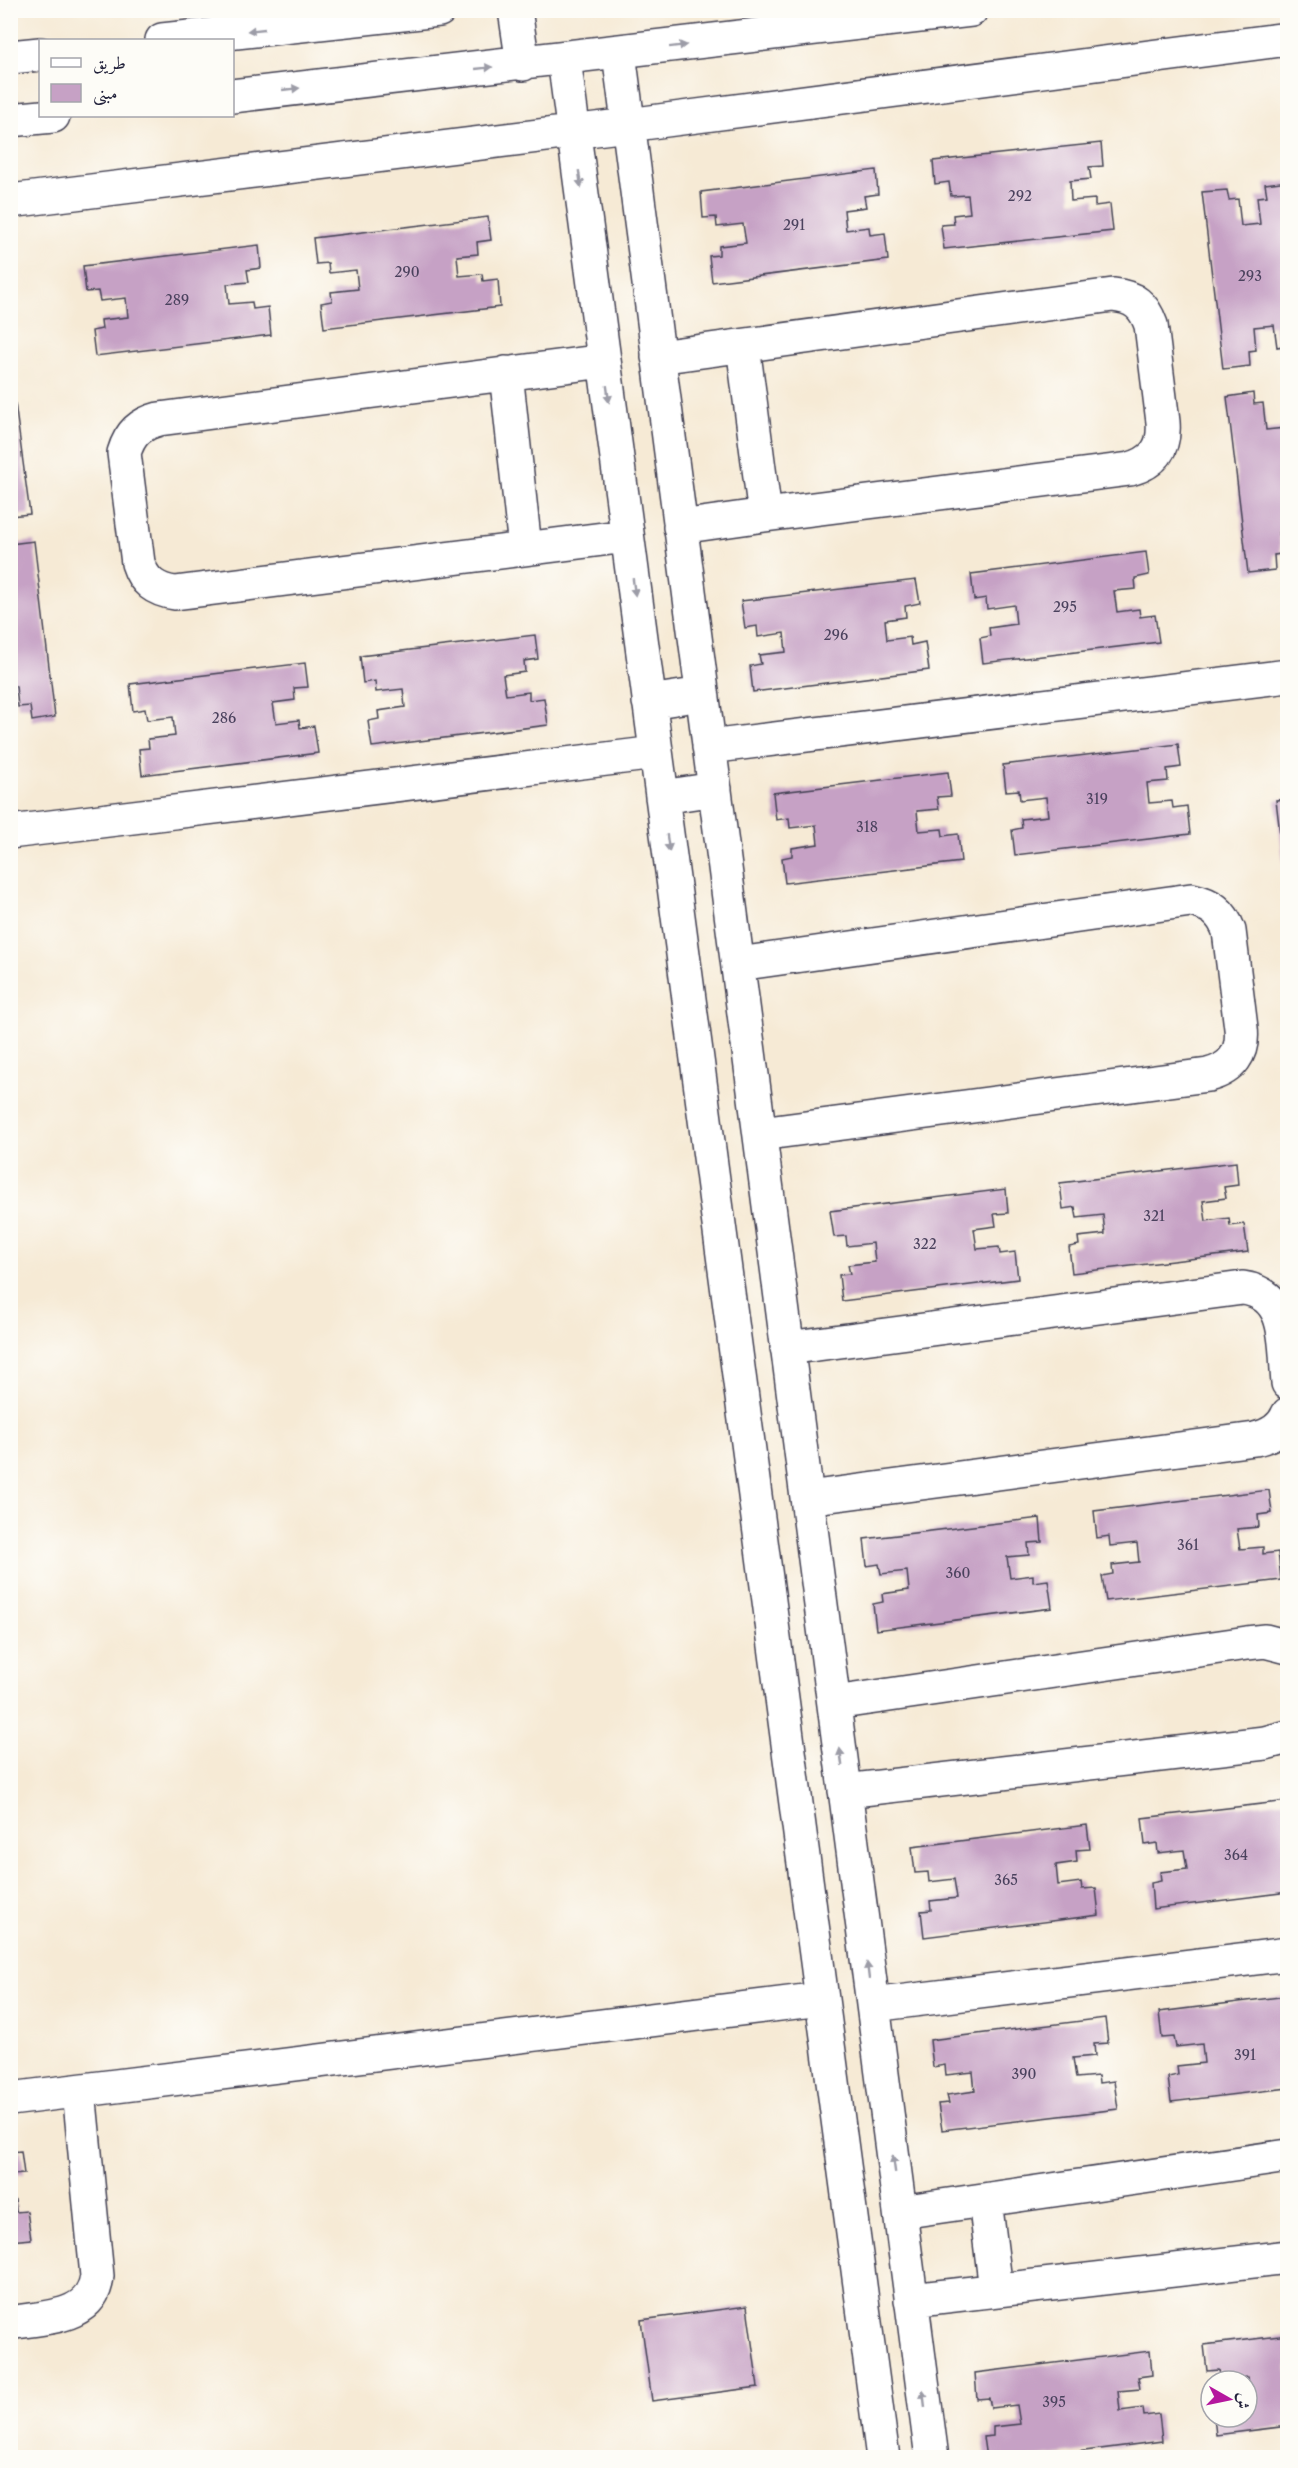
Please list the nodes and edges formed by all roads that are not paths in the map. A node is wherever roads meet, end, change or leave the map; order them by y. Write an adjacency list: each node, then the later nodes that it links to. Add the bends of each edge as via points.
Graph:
1 (439, 10): 4 (street, one-way to 4)
2 (515, 10): 10 (street)
3 (971, 10): 6 (street, one-way to 3)
4 (171, 39)
5 (1287, 39): 14 (street)
6 (619, 53): 9 (street); 14 (street)
7 (39, 54): 8 (street)
8 (10, 57)
9 (564, 59): 10 (street); 15 (street)
10 (523, 64): 11 (street, one-way to 10)
11 (234, 96)
12 (42, 117): 13 (street)
13 (10, 120)
14 (628, 125): 15 (street); 18 (street)
15 (573, 131): 16 (street); 19 (street, one-way to 19)
16 (10, 201)
17 (743, 346): 18 (street); 21 (street); 21 (street, via 1113,295 1138,302 1151,325 1164,435 1154,458 1143,465)
18 (658, 357): 22 (street)
19 (604, 361): 20 (street); 23 (street, one-way to 23)
20 (506, 373): 24 (street); 24 (street, via 159,419 136,429 128,440 125,466 138,563 142,575 162,591 188,592)
21 (765, 515): 22 (street)
22 (680, 527): 26 (street)
23 (627, 536): 24 (street); 27 (street, one-way to 27)
24 (525, 548)
25 (1287, 676): 28 (street)
26 (702, 694): 27 (street); 28 (street)
27 (649, 702): 29 (street)
28 (709, 747): 30 (street)
29 (656, 753): 31 (street); 32 (street)
30 (715, 789): 31 (street); 33 (street)
31 (662, 797): 44 (street, one-way to 44)
32 (10, 832)
33 (738, 964): 34 (street); 34 (street, via 1191,900 1216,909 1229,931 1243,1041 1231,1064 1220,1072)
34 (760, 1134): 35 (street)
35 (787, 1348): 36 (street, via 1244,1288 1268,1296 1276,1306 1281,1318); 38 (street)
36 (1287, 1383)
37 (1287, 1414): 38 (street, via 1278,1429 1255,1439)
38 (807, 1498): 40 (street)
39 (1287, 1647): 40 (street, via 1265,1641 1247,1643)
40 (834, 1703): 42 (street, one-way to 40)
41 (1287, 1737): 42 (street, via 1265,1743)
42 (845, 1791): 43 (street)
43 (863, 1933): 44 (street); 47 (street, one-way to 43)
44 (813, 1940): 46 (street)
45 (1287, 1954): 47 (street)
46 (821, 1999): 49 (street); 50 (street)
47 (873, 2006): 48 (street)
48 (877, 2040): 49 (street); 54 (street, one-way to 48)
49 (828, 2047): 59 (street)
50 (79, 2091): 51 (street); 58 (street, via 96,2288 83,2306 73,2311)
51 (10, 2099)
52 (1287, 2156): 53 (street)
53 (984, 2200): 54 (street); 56 (street)
54 (900, 2212): 57 (street)
55 (1287, 2257): 56 (street)
56 (996, 2290): 57 (street)
57 (911, 2300): 60 (street, one-way to 57)
58 (10, 2323)
59 (883, 2457)
60 (932, 2457)

